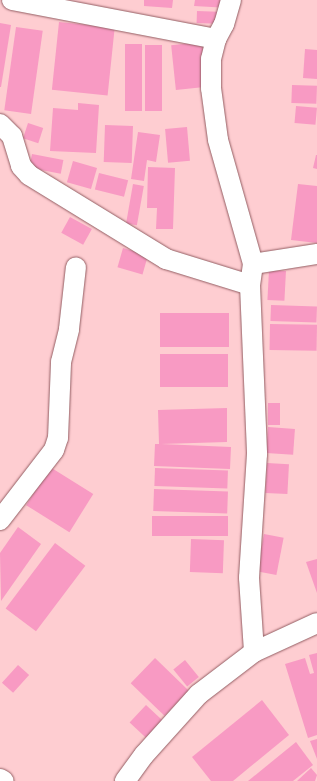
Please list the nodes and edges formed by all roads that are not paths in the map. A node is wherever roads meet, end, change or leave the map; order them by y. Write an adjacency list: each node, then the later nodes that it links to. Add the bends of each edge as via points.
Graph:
1 (12, 0): 3 (street)
2 (231, 0): 3 (street, via 224,24)
3 (216, 39): 6 (street, via 211,59 211,88 218,140)
4 (0, 124): 8 (street, via 12,136 21,166 29,175 166,259)
5 (317, 254): 6 (street)
6 (253, 264): 8 (street)
7 (76, 267): 9 (street, via 69,329 61,362 58,438 54,450)
8 (250, 284): 11 (street, via 257,454 249,578)
9 (0, 520)
10 (317, 623): 11 (street)
11 (254, 652): 14 (street, via 199,694 144,755)
12 (0, 779): 13 (street)
13 (4, 781)
14 (125, 781)

